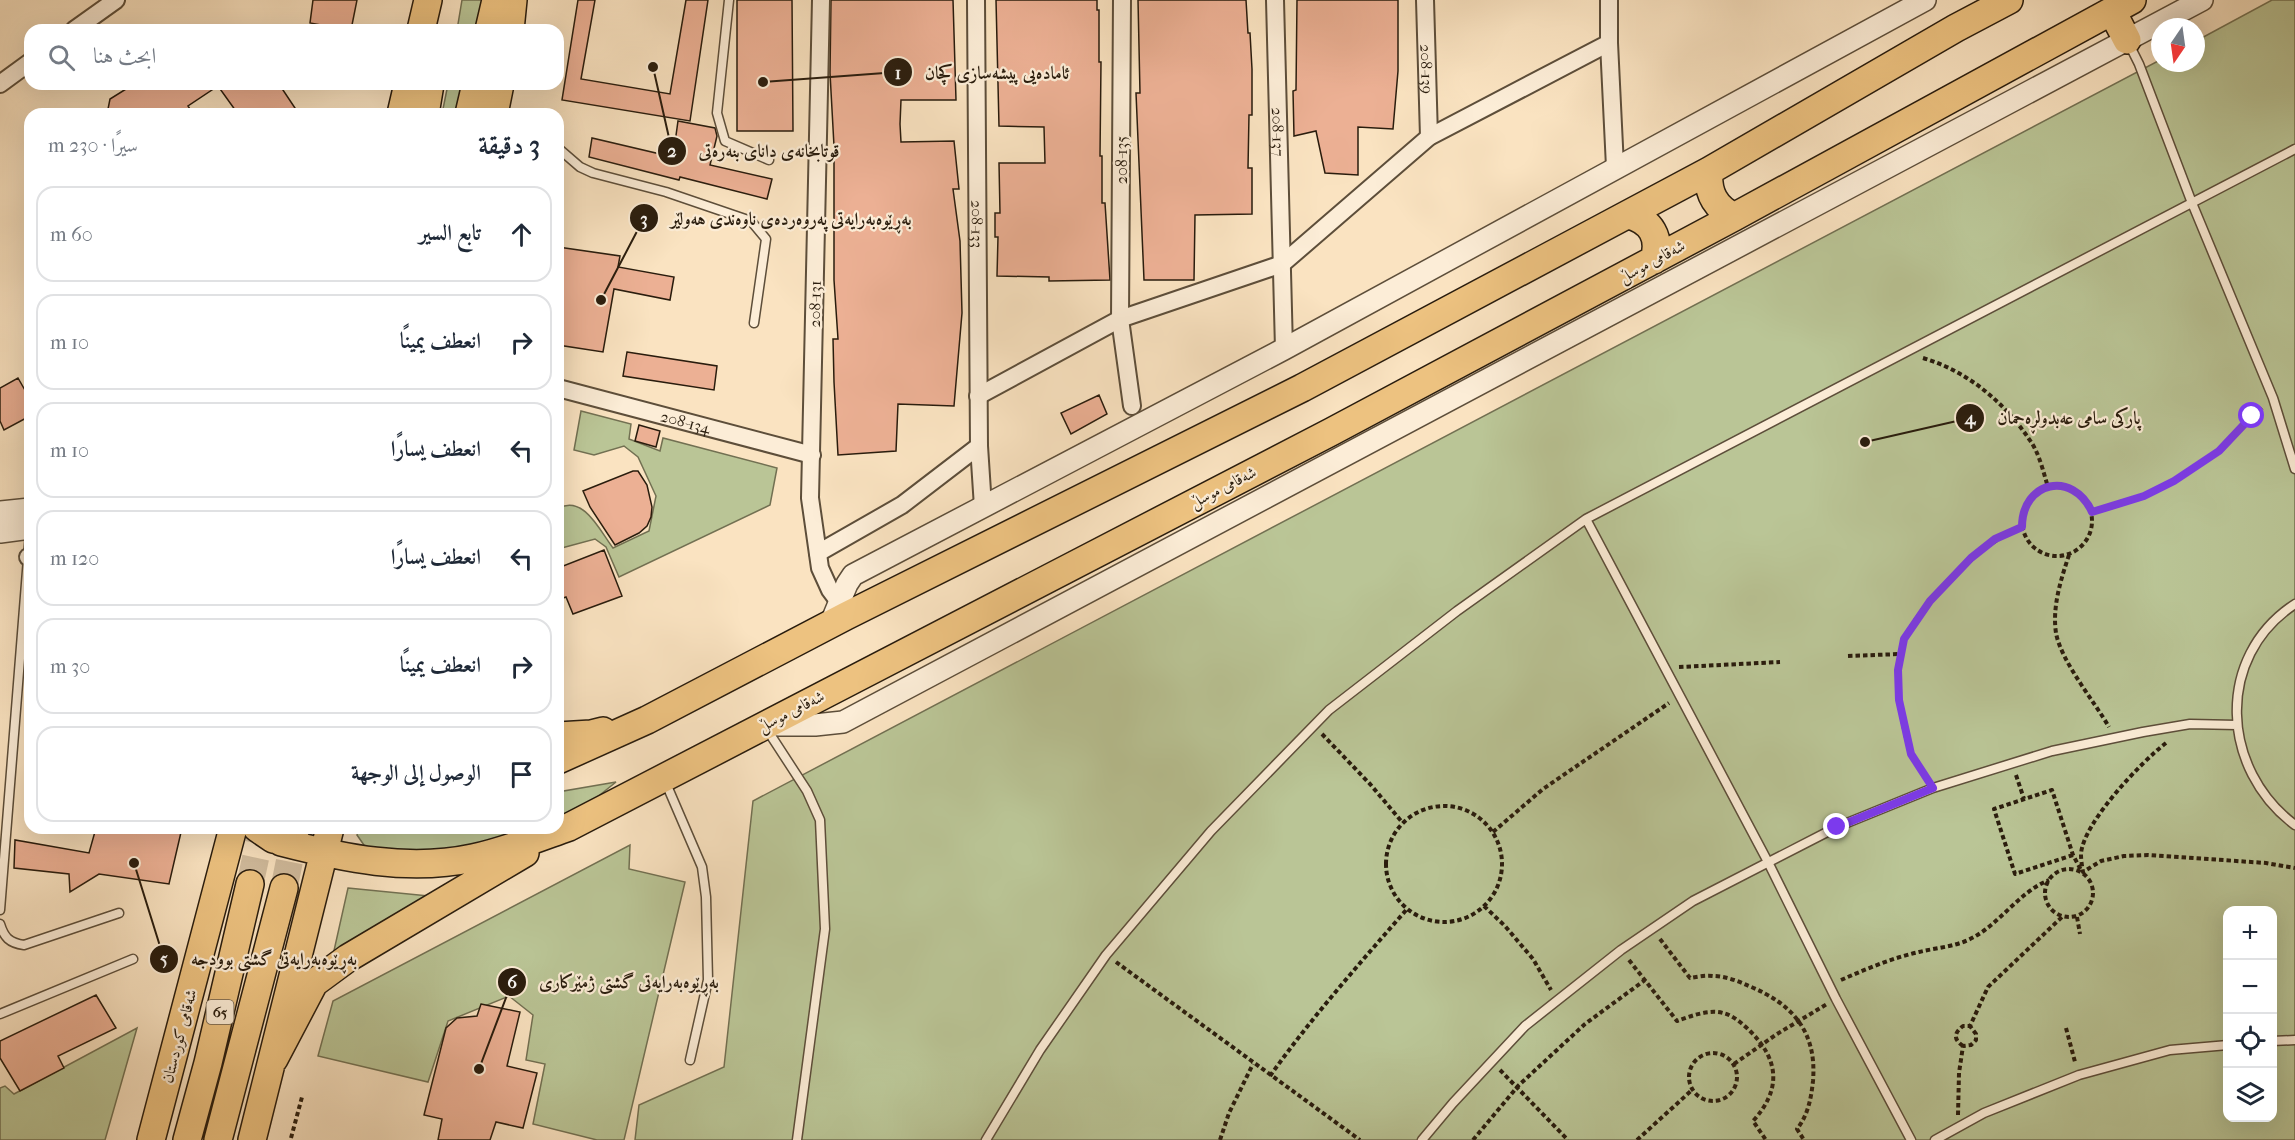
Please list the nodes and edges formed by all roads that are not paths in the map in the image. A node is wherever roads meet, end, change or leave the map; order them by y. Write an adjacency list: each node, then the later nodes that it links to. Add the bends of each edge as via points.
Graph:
1 (116, 0): 17 (street)
2 (428, 0): 18 (highway)
3 (446, 0): 19 (highway)
4 (496, 0): 20 (highway)
5 (513, 0): 21 (highway)
6 (729, 0): 37 (lane, via 717,113 725,141)
7 (821, 0): 52 (street, 208-131)
8 (976, 0): 49 (street, 208-133)
9 (1122, 0): 45 (street, 208-135)
10 (1275, 0): 44 (street, 208-137)
11 (1425, 0): 34 (street, 208-139)
12 (1609, 0): 23 (street)
13 (1925, 0): 38 (street)
14 (2009, 0): 39 (highway)
15 (2202, 0): 22 (street)
16 (2122, 5): 22 (highway); 42 (highway, شەقامی موسڵ)
17 (82, 24)
18 (422, 24)
19 (441, 24)
20 (490, 24)
21 (511, 24)
22 (2127, 40): 40 (lane); 65 (street, via 843,722)
23 (1609, 43): 34 (street); 38 (street)
24 (24, 66): 25 (street)
25 (0, 84)
26 (406, 90): 30 (highway)
27 (429, 90): 31 (highway)
28 (475, 90): 32 (highway)
29 (499, 90): 33 (highway)
30 (402, 108)
31 (426, 108)
32 (470, 108)
33 (495, 108)
34 (1429, 137): 44 (street)
35 (2295, 149): 40 (lane)
36 (564, 153): 46 (lane, via 593,173 666,192 751,221 766,239)
37 (769, 160)
38 (1615, 167): 47 (street)
39 (1709, 171): 41 (highway); 42 (highway, via 1713,198)
40 (2192, 202): 53 (lane, via 2273,398); 57 (lane)
41 (1629, 215): 43 (highway, via 1644,221 1655,234); 62 (highway, via 1302,388)
42 (1734, 217): 43 (highway, شەقامی موسڵ)
43 (1654, 260): 65 (highway, شەقامی موسڵ)
44 (1282, 264): 45 (street); 47 (street, 208-137)
45 (1120, 319): 49 (street); 50 (street, 208-135)
46 (754, 323)
47 (1284, 349): 54 (street)
48 (564, 390): 52 (street, 208-134)
49 (978, 396): 51 (street, 208-133)
50 (1132, 406)
51 (979, 446): 54 (street, 208-133); 60 (street, via 902,505)
52 (812, 456): 60 (street, 208-131, via 810,498)
53 (2295, 469)
54 (982, 507): 62 (street, via 854,575)
55 (24, 510): 56 (street)
56 (0, 513)
57 (1586, 519): 80 (lane); 100 (lane, via 1457,611 1329,710 1211,831 1106,955 1040,1050)
58 (24, 529): 59 (street)
59 (0, 532)
60 (818, 553): 62 (street, 208-131)
61 (2295, 604): 66 (lane, via 2268,628 2253,650 2239,690)
62 (835, 613): 64 (highway)
63 (24, 619): 84 (lane)
64 (647, 720): 67 (highway, via 591,734); 68 (highway)
65 (764, 724): 69 (highway, شەقامی موسڵ); 99 (lane, via 807,791 820,820 825,929)
66 (2236, 725): 70 (lane, via 2243,757 2258,787 2279,813); 80 (lane, via 2190,724 2052,751 1933,788 1837,827)
67 (564, 736)
68 (564, 757)
69 (664, 777): 71 (highway, شەقامی موسڵ); 93 (lane, via 702,867 706,897 708,980)
70 (2295, 825)
71 (569, 827): 72 (highway, شەقامی موسڵ); 73 (highway)
72 (564, 829)
73 (564, 830)
74 (219, 834): 83 (street)
75 (232, 834): 83 (highway, شەقامی کوردستان / 65)
76 (264, 834): 79 (highway, شەقامی موسڵ, via 281,842)
77 (550, 834): 79 (highway, شەقامی موسڵ, via 508,849 443,862 369,861)
78 (557, 834): 92 (highway, via 348,958 314,983)
79 (327, 836): 92 (highway)
80 (1768, 862): 101 (lane, via 1693,901 1557,1000 1490,1062); 102 (lane)
81 (250, 884): 96 (highway, شەقامی کوردستان / 65)
82 (284, 888): 97 (highway, 65)
83 (215, 903): 95 (highway, شەقامی کوردستان / 65)
84 (0, 910)
85 (119, 913): 86 (lane, via 24,945 4,936)
86 (0, 924)
87 (133, 959): 88 (lane)
88 (0, 1014)
89 (2295, 1040): 90 (lane)
90 (2277, 1041)
91 (2223, 1045): 94 (lane, via 2170,1050 2079,1075 1993,1109)
92 (274, 1059): 98 (highway)
93 (690, 1060)
94 (1939, 1139)
95 (151, 1140)
96 (187, 1140)
97 (218, 1140)
98 (252, 1140)
99 (797, 1140)
100 (986, 1140)
101 (1422, 1140)
102 (1911, 1140)

